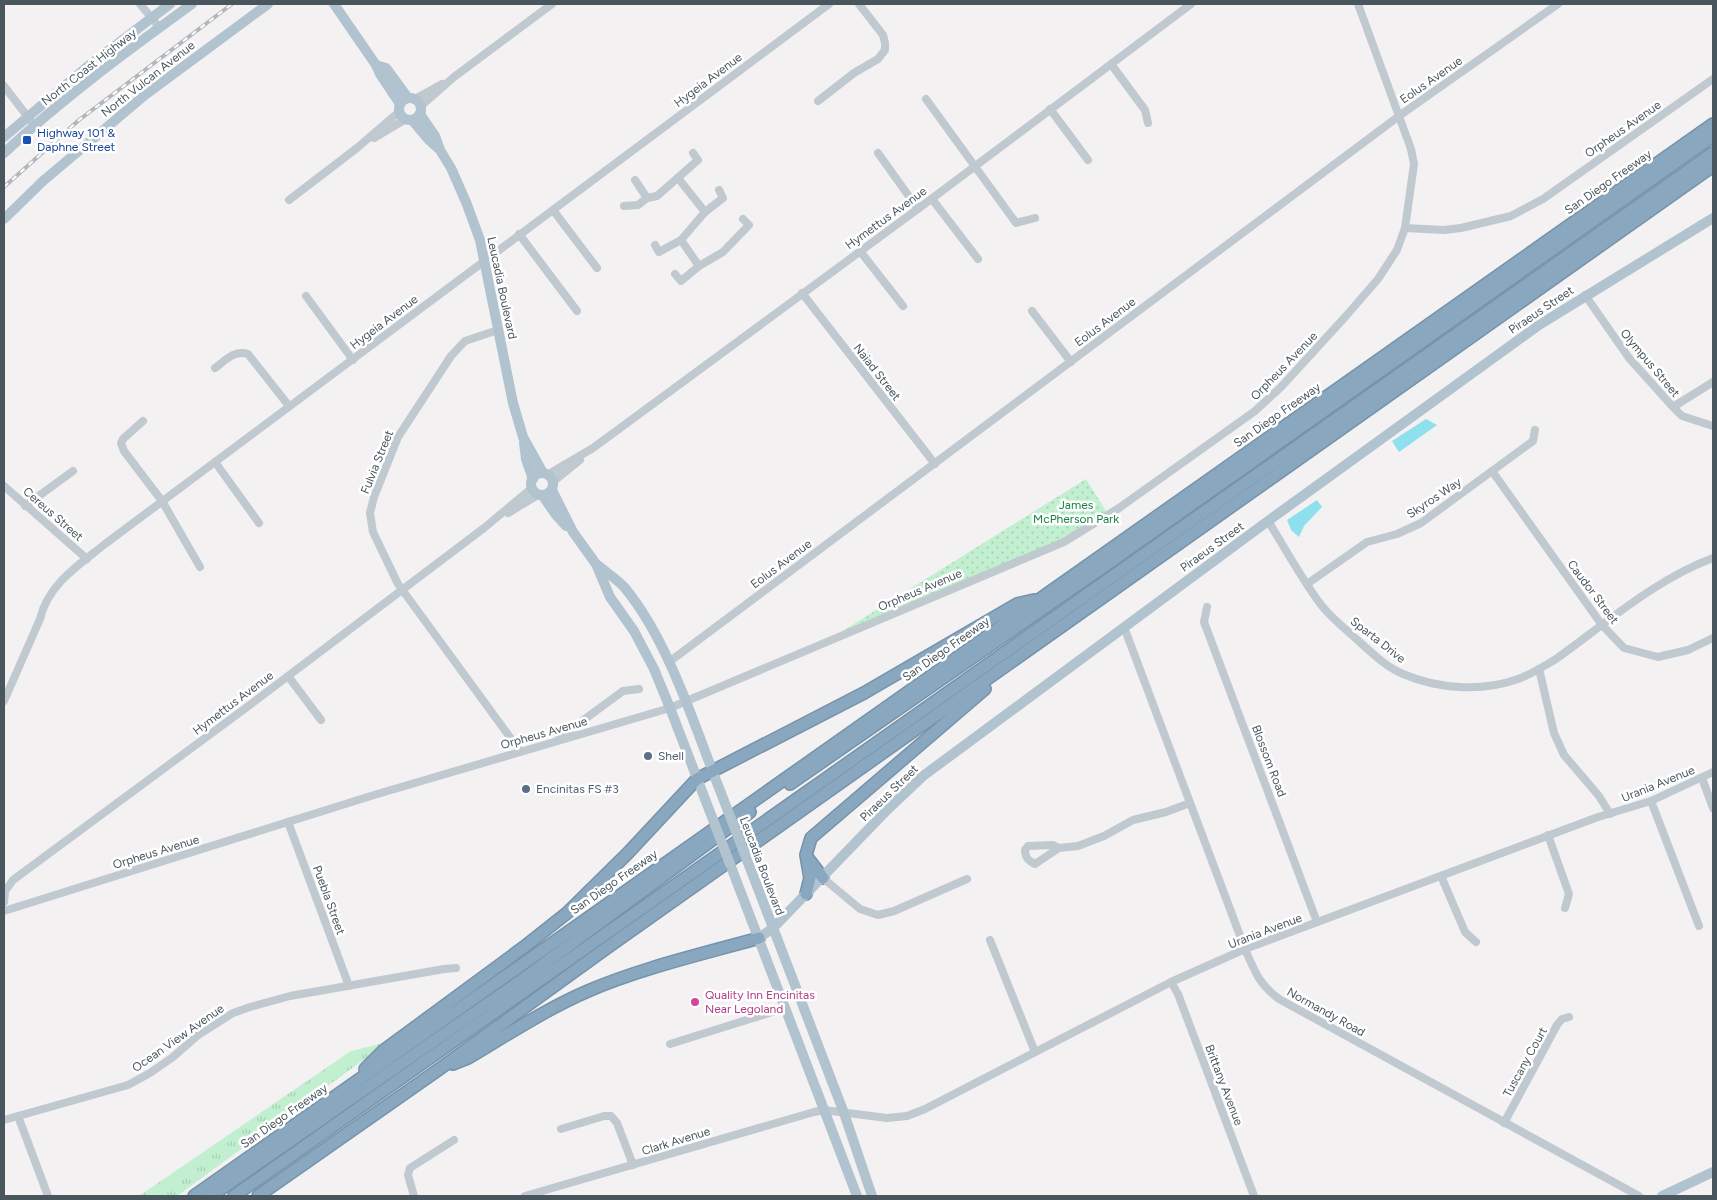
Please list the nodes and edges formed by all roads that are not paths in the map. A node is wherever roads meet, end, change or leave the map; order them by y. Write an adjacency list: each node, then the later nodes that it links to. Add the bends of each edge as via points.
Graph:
1 (140, 4): 12 (street)
2 (170, 4): 12 (main road, North Coast Highway)
3 (192, 4): 13 (main road, North Coast Highway)
4 (268, 4): 45 (main road, North Vulcan Avenue, via 145,95)
5 (334, 4): 19 (main road, Leucadia Boulevard, via 376,65 386,68)
6 (552, 4): 19 (street)
7 (830, 4): 43 (street, Hygeia Avenue)
8 (859, 4): 18 (street, via 883,35 885,50 878,59)
9 (1191, 4): 14 (street, Hymettus Avenue)
10 (1358, 4): 22 (street)
11 (1558, 4): 22 (street, Eolus Avenue)
12 (151, 18): 13 (street); 21 (main road, North Coast Highway)
13 (160, 28): 25 (main road, North Coast Highway, via 94,76)
14 (1111, 64): 20 (street, Hymettus Avenue); 23 (street, via 1145,110)
15 (1713, 79): 49 (street, Orpheus Avenue, via 1543,199 1510,216 1444,230)
16 (4, 86): 21 (street)
17 (926, 99): 33 (street)
18 (818, 101)
19 (410, 109): 40 (street); 55 (main road, Leucadia Boulevard, via 435,136 451,168 480,240)
20 (1050, 109): 32 (street); 33 (street, Hymettus Avenue)
21 (27, 116): 25 (street); 27 (main road, North Coast Highway)
22 (1399, 116): 49 (street, via 1414,164); 67 (street, Eolus Avenue)
23 (1148, 123)
24 (1713, 124): 94 (highway, San Diego Freeway)
25 (34, 126): 28 (main road, North Coast Highway)
26 (1713, 136): 156 (highway, via 1106,565 768,799 526,976)
27 (4, 137)
28 (4, 153)
29 (693, 153): 35 (street, via 698,160)
30 (878, 153): 42 (street)
31 (1713, 153): 157 (highway)
32 (1088, 160)
33 (975, 166): 39 (street, Hymettus Avenue); 46 (street, via 1016,223)
34 (1713, 166): 99 (highway)
35 (678, 178): 38 (street, via 657,196); 44 (street)
36 (634, 180): 38 (street)
37 (719, 190): 44 (street, via 723,198)
38 (648, 198): 41 (street, via 638,205)
39 (932, 199): 42 (street, Hymettus Avenue); 54 (street)
40 (289, 200)
41 (624, 206)
42 (918, 209): 53 (street, Hymettus Avenue)
43 (553, 210): 50 (street, Hygeia Avenue); 57 (street)
44 (705, 212): 51 (street)
45 (4, 218)
46 (1035, 218)
47 (1713, 218): 60 (main road, Piraeus Street)
48 (743, 219): 56 (street, via 749,225 723,252)
49 (1405, 228): 105 (street, Orpheus Avenue, via 1378,279 1280,387 1255,411 1108,515 1064,542)
50 (519, 234): 55 (street, Hygeia Avenue); 63 (street)
51 (680, 240): 52 (street, via 659,252); 56 (street)
52 (655, 245)
53 (860, 251): 59 (street, Hymettus Avenue); 62 (street)
54 (978, 259)
55 (485, 261): 65 (main road, Leucadia Boulevard); 66 (street, Hygeia Avenue)
56 (699, 266): 58 (street, via 681,281)
57 (598, 268)
58 (675, 274)
59 (802, 293): 77 (street, Naiad Street); 80 (street, Hymettus Avenue)
60 (1585, 295): 71 (street, Olympus Street, via 1629,358); 85 (main road, Piraeus Street, via 1538,325)
61 (306, 296): 66 (street)
62 (902, 306)
63 (577, 311)
64 (1032, 311): 67 (street)
65 (498, 330): 75 (main road, Leucadia Boulevard); 93 (street, Fulvia Street, via 465,341 451,356 398,436 374,497 370,513 373,532)
66 (352, 360): 70 (street, Hygeia Avenue)
67 (1072, 362): 77 (street, Eolus Avenue)
68 (215, 368): 70 (street, via 235,353 248,354)
69 (1713, 382): 71 (street)
70 (289, 406): 76 (street, Hygeia Avenue)
71 (1673, 407): 73 (street, Olympus Street, via 1682,416)
72 (143, 420): 83 (street, via 124,438 124,451)
73 (1713, 426)
74 (1535, 430): 79 (street, Skyros Way, via 1533,441)
75 (523, 437): 80 (main road, Leucadia Boulevard); 82 (main road, Leucadia Boulevard)
76 (215, 462): 83 (street, Hygeia Avenue); 86 (street)
77 (935, 464): 100 (street, Eolus Avenue)
78 (73, 471): 84 (street)
79 (1492, 471): 92 (street, Skyros Way, via 1421,524 1367,542); 96 (street, Caudor Street)
80 (549, 480): 82 (main road, via 550,493); 82 (main road, via 537,474); 87 (main road, Leucadia Boulevard)
81 (4, 486): 84 (street, Cereus Street)
82 (536, 489): 87 (main road, Leucadia Boulevard); 93 (street, Hymettus Avenue)
83 (162, 500): 89 (street, Hygeia Avenue); 91 (street)
84 (25, 506): 89 (street, Cereus Street)
85 (1268, 521): 92 (street, Sparta Drive); 97 (main road, Piraeus Street)
86 (259, 523)
87 (573, 532): 90 (main road, Leucadia Boulevard)
88 (1713, 558): 96 (street, via 1667,580)
89 (87, 559): 104 (street, Hygeia Avenue, via 52,590)
90 (596, 564): 100 (main road, Leucadia Boulevard, via 624,587 648,622); 106 (main road, Leucadia Boulevard, via 610,597 634,631 654,669)
91 (200, 567)
92 (1307, 584): 101 (street, Sparta Drive, via 1338,623 1384,663 1401,673 1445,685 1469,687 1503,683)
93 (403, 590): 102 (street, Hymettus Avenue); 109 (street, Fulvia Street)
94 (1040, 599): 110 (highway, via 1017,604 864,693); 145 (highway, San Diego Freeway)
95 (1207, 607): 130 (street, Blossom Road, via 1204,622)
96 (1602, 626): 98 (street, Caudor Street, via 1624,648 1658,657 1688,650); 101 (street)
97 (1124, 627): 115 (street, Normandy Road); 123 (main road, Piraeus Street, via 923,776)
98 (1713, 638)
99 (1040, 642): 121 (highway, via 811,838); 144 (highway)
100 (669, 662): 105 (main road, Leucadia Boulevard)
101 (1539, 669): 117 (street, via 1554,733 1564,755)
102 (288, 676): 107 (street); 125 (street, Hymettus Avenue)
103 (639, 689): 108 (street, via 623,691)
104 (4, 701)
105 (686, 702): 106 (street, Orpheus Avenue); 110 (main road, Leucadia Boulevard)
106 (670, 708): 108 (street, Orpheus Avenue); 113 (main road, Leucadia Boulevard)
107 (321, 720)
108 (553, 742): 109 (street, Orpheus Avenue)
109 (520, 751): 118 (street, Orpheus Avenue)
110 (712, 771): 113 (highway); 132 (main road, Leucadia Boulevard, bridge)
111 (1713, 772): 112 (street, Urania Avenue)
112 (1702, 778): 114 (street, Urania Avenue); 116 (street)
113 (697, 779): 133 (main road, Leucadia Boulevard, bridge); 145 (highway, via 567,912 382,1051)
114 (1651, 801): 117 (street, Urania Avenue); 131 (street)
115 (1190, 803): 120 (street, via 1133,820 1078,846); 136 (street, Normandy Road)
116 (1713, 808)
117 (1610, 814): 119 (street, Urania Avenue)
118 (288, 822): 129 (street, Orpheus Avenue); 139 (street, Puebla Street)
119 (1548, 835): 122 (street, Urania Avenue); 128 (street, via 1569,894)
120 (1059, 848)
121 (806, 854): 123 (highway); 126 (highway, via 810,878)
122 (1441, 876): 130 (street, Urania Avenue); 135 (street, via 1465,932)
123 (823, 878): 124 (street, via 860,909 878,915); 126 (main road, Piraeus Street)
124 (967, 879)
125 (5, 886): 127 (street, Hymettus Avenue)
126 (806, 894): 132 (main road, Piraeus Street)
127 (4, 902)
128 (1565, 908)
129 (4, 910)
130 (1317, 922): 136 (street, Urania Avenue)
131 (1698, 926)
132 (773, 928): 133 (main road, Piraeus Street); 146 (main road, Leucadia Boulevard)
133 (759, 938): 140 (main road, Leucadia Boulevard); 144 (highway, via 589,991 560,1004 468,1058)
134 (990, 940): 143 (street)
135 (1476, 942)
136 (1245, 949): 138 (street, Urania Avenue); 149 (street, Normandy Road, via 1256,975 1279,999)
137 (456, 968): 139 (street, Ocean View Avenue)
138 (1171, 982): 143 (street, Urania Avenue); 163 (street, Brittany Avenue)
139 (349, 986): 147 (street, Ocean View Avenue, via 290,996 233,1013 150,1073 128,1085)
140 (785, 1008): 142 (street); 146 (main road, Leucadia Boulevard)
141 (1569, 1017): 149 (street, Tuscany Court, via 1562,1018)
142 (670, 1044)
143 (1035, 1052): 146 (street, Urania Avenue, via 907,1116 887,1118)
144 (438, 1070): 158 (highway)
145 (343, 1091): 155 (highway, San Diego Freeway)
146 (834, 1112): 152 (street, Clark Avenue, via 790,1118); 161 (main road, Leucadia Boulevard); 162 (main road, Leucadia Boulevard)
147 (18, 1116): 148 (street, Ocean View Avenue); 154 (street)
148 (4, 1120)
149 (1504, 1123): 164 (street, Normandy Road)
150 (561, 1129): 152 (street, via 612,1116)
151 (454, 1140): 159 (street, via 410,1168 408,1175)
152 (633, 1166): 160 (street, Clark Avenue)
153 (1713, 1172): 165 (main road)
154 (48, 1196)
155 (194, 1196)
156 (211, 1196)
157 (234, 1196)
158 (258, 1196)
159 (414, 1196)
160 (525, 1196)
161 (857, 1196)
162 (872, 1196)
163 (1254, 1196)
164 (1639, 1196)
165 (1662, 1196)

